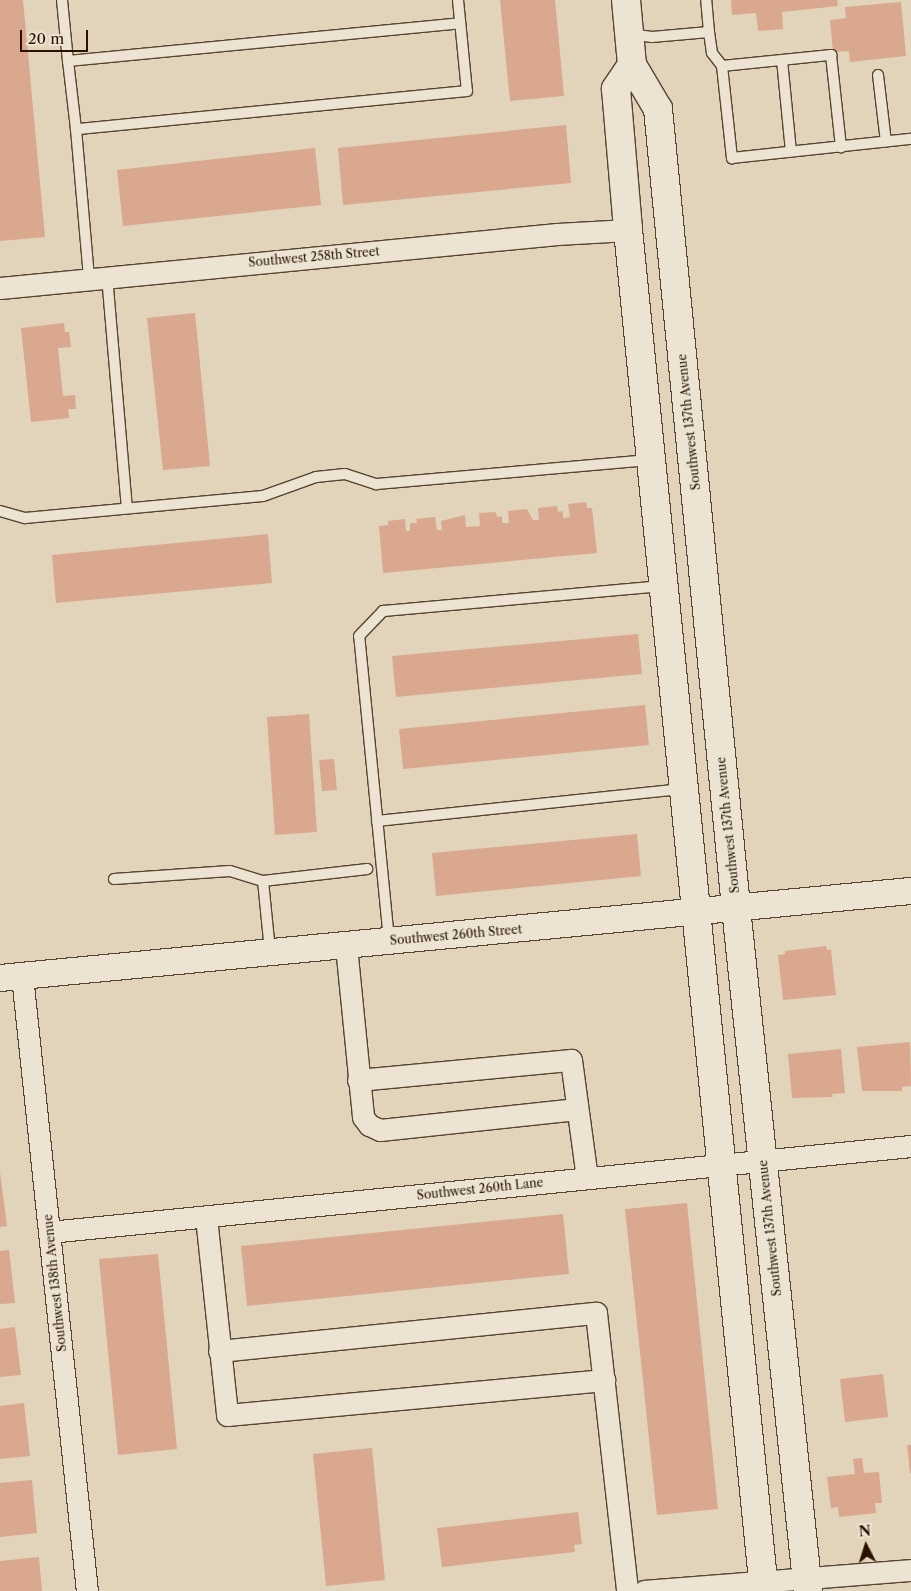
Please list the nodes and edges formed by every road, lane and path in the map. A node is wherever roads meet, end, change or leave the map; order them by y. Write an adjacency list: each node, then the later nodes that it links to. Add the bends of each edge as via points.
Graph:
1 (62, 0): 9 (lane)
2 (458, 0): 5 (lane)
3 (626, 0): 7 (main road, Southwest 137th Avenue)
4 (706, 0): 6 (lane)
5 (460, 23): 9 (lane); 13 (lane, via 466,91)
6 (709, 32): 7 (lane, via 652,37); 11 (lane, via 712,53)
7 (629, 34): 10 (main road, Southwest 137th Avenue)
8 (782, 60): 11 (lane); 16 (lane, via 830,55); 17 (lane)
9 (68, 61): 13 (lane)
10 (632, 65): 18 (main road, via 616,89); 31 (main road, Southwest 137th Avenue, via 658,109)
11 (722, 66): 17 (lane, via 732,158)
12 (878, 74): 15 (lane)
13 (76, 129): 19 (lane)
14 (911, 139): 15 (lane)
15 (886, 142): 16 (lane)
16 (841, 147): 17 (lane)
17 (791, 152)
18 (628, 230): 19 (street, Southwest 258th Street); 21 (main road)
19 (98, 277): 20 (street, Southwest 258th Street); 22 (lane)
20 (0, 288)
21 (651, 460): 22 (lane, via 376,484 345,474 316,477 263,496); 24 (main road)
22 (127, 508): 23 (lane, via 25,518)
23 (0, 511)
24 (664, 586): 25 (main road); 26 (lane, via 383,611 359,636)
25 (682, 789): 26 (lane); 32 (main road)
26 (377, 821): 33 (lane)
27 (367, 869): 29 (lane)
28 (114, 879): 29 (lane, via 230,871)
29 (263, 881): 35 (lane)
30 (911, 891): 31 (street, Southwest 260th Street)
31 (736, 908): 32 (street, Southwest 260th Street); 40 (main road, Southwest 137th Avenue)
32 (695, 912): 33 (street, Southwest 260th Street); 41 (main road)
33 (389, 941): 34 (street, Southwest 260th Street)
34 (346, 946): 35 (street, Southwest 260th Street); 37 (street)
35 (271, 952): 36 (street, Southwest 260th Street)
36 (11, 977): 44 (street, Southwest 138th Avenue)
37 (358, 1080): 38 (street, via 363,1117 369,1125 380,1130); 38 (street, via 571,1060)
38 (577, 1109): 42 (street)
39 (911, 1146): 40 (street, Southwest 260th Lane)
40 (764, 1162): 41 (street, Southwest 260th Lane); 48 (main road, Southwest 137th Avenue)
41 (722, 1167): 42 (street, Southwest 260th Lane); 49 (main road)
42 (587, 1178): 43 (street, Southwest 260th Lane)
43 (206, 1217): 44 (street, Southwest 260th Lane); 45 (street)
44 (49, 1232): 50 (street, Southwest 138th Avenue)
45 (219, 1351): 46 (street, via 227,1415); 46 (street, via 596,1313)
46 (604, 1380): 51 (street)
47 (911, 1570): 48 (street)
48 (807, 1583): 49 (street)
49 (763, 1586): 52 (street)
50 (87, 1591)
51 (626, 1591)
52 (644, 1591)

